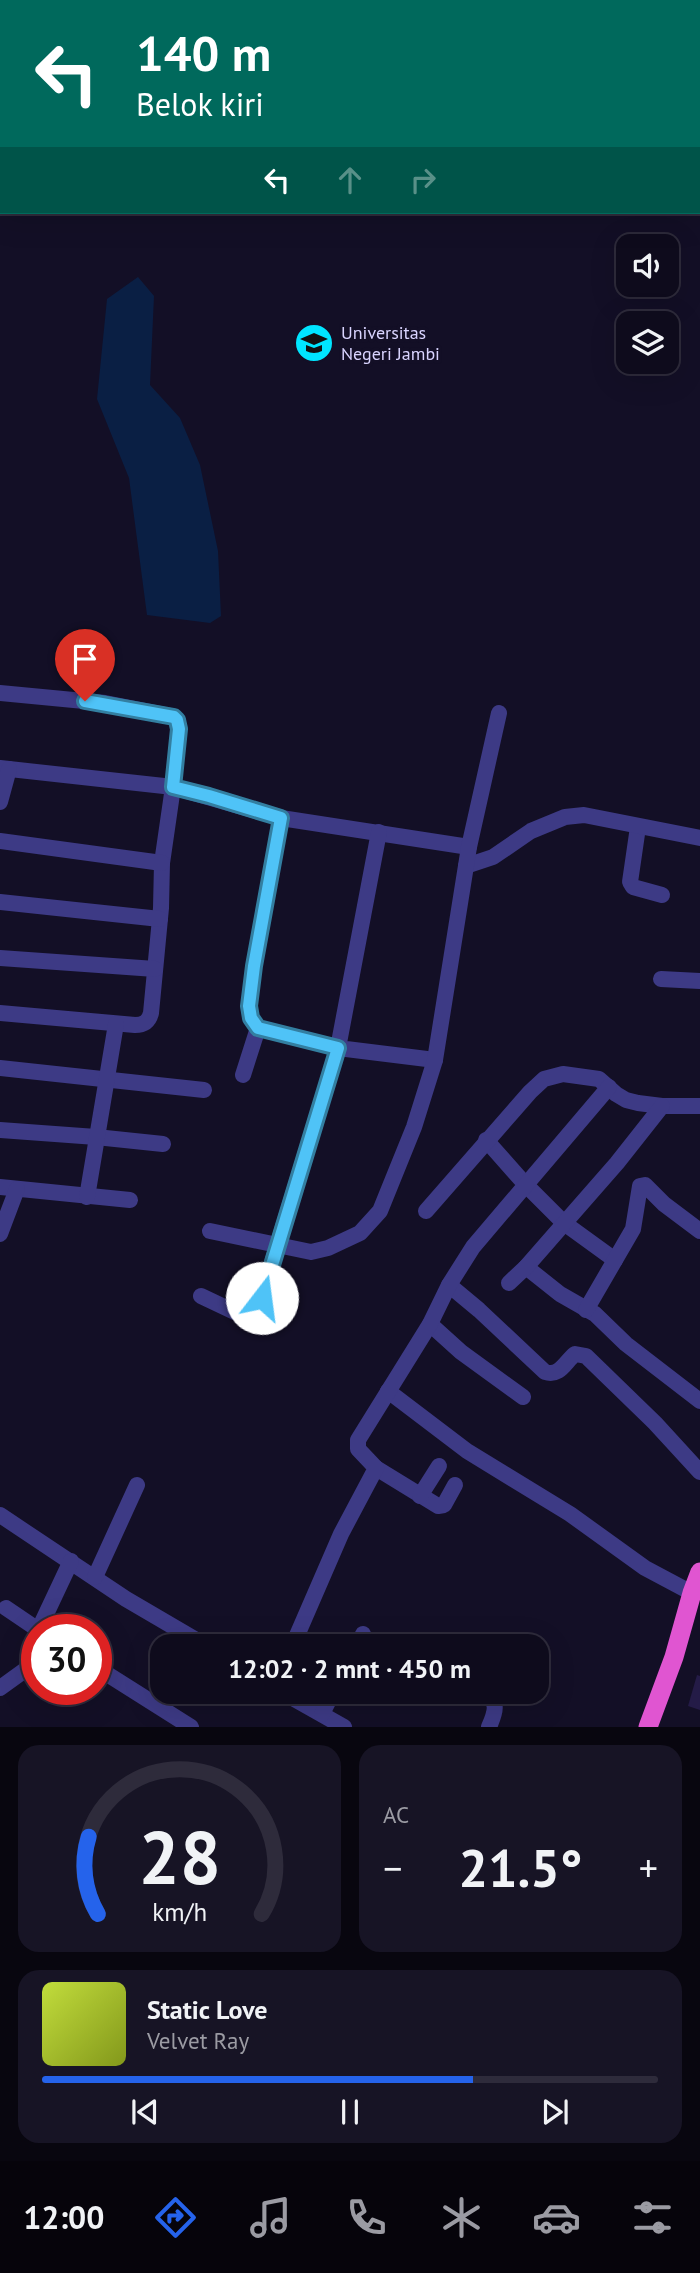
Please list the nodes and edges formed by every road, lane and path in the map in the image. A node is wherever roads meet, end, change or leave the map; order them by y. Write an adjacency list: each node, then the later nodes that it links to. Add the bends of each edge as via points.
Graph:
1 (0, 693): 4 (street, via 105,703 174,717 179,729)
2 (499, 713): 11 (street)
3 (5, 769): 4 (street); 5 (street)
4 (173, 787): 6 (street); 12 (street)
5 (0, 802)
6 (281, 818): 8 (street); 23 (street, via 249,1006)
7 (638, 827): 9 (street); 13 (street, via 584,815 565,817 531,831 493,857); 14 (street, via 630,882 633,887)
8 (379, 832): 11 (street); 24 (street)
9 (700, 838)
10 (0, 841): 12 (street)
11 (469, 847): 13 (street)
12 (162, 863): 16 (street)
13 (466, 866): 25 (street)
14 (663, 895)
15 (0, 902): 16 (street)
16 (160, 919): 18 (street)
17 (0, 958): 18 (street)
18 (155, 969): 22 (street, via 148,1021)
19 (661, 979): 20 (street)
20 (700, 981)
21 (0, 1013): 22 (street)
22 (116, 1024): 28 (street)
23 (258, 1028): 24 (street); 27 (street)
24 (338, 1048): 25 (street); 47 (street)
25 (435, 1060): 47 (street, via 380,1212 350,1238 318,1251)
26 (0, 1068): 28 (street)
27 (243, 1075)
28 (107, 1081): 30 (street); 34 (street)
29 (609, 1087): 32 (street, via 626,1100); 35 (street, via 586,1076 563,1074 544,1079); 37 (street)
30 (204, 1090)
31 (700, 1106): 32 (street)
32 (662, 1107): 43 (street)
33 (0, 1130): 34 (street)
34 (96, 1137): 36 (street); 40 (street)
35 (486, 1140): 37 (street); 42 (street)
36 (163, 1144)
37 (525, 1184): 43 (street); 51 (street, via 473,1247)
38 (0, 1187): 39 (street)
39 (17, 1189): 40 (street); 46 (street)
40 (87, 1197): 41 (street)
41 (130, 1200)
42 (426, 1211)
43 (564, 1223): 48 (street); 49 (street)
44 (210, 1231): 47 (street)
45 (700, 1231): 48 (street, via 642,1184 633,1229)
46 (0, 1234)
47 (277, 1245): 52 (street, via 262,1298 253,1312 239,1314)
48 (615, 1260): 53 (street)
49 (526, 1267): 50 (street); 53 (street)
50 (509, 1283)
51 (449, 1285): 54 (street); 60 (street, via 545,1372 557,1372 574,1354 586,1356)
52 (201, 1296)
53 (586, 1310): 57 (street)
54 (430, 1324): 55 (street); 56 (street)
55 (388, 1391): 59 (street, via 357,1443); 68 (street, via 467,1451 570,1514 645,1568)
56 (523, 1397)
57 (700, 1401)
58 (439, 1465): 63 (street)
59 (376, 1468): 63 (street); 73 (street)
60 (700, 1472)
61 (137, 1485): 67 (street)
62 (455, 1485): 63 (street, via 442,1506)
63 (420, 1496)
64 (0, 1515): 65 (street)
65 (71, 1561): 67 (street); 70 (street)
66 (700, 1572): 68 (highway)
67 (95, 1577): 72 (street)
68 (692, 1593): 84 (highway)
69 (6, 1608): 71 (street)
70 (45, 1614)
71 (21, 1618)
72 (186, 1634)
73 (298, 1634)
74 (21, 1672): 76 (street)
75 (112, 1677): 81 (street)
76 (0, 1688)
77 (304, 1704): 80 (street)
78 (327, 1704): 80 (street)
79 (495, 1704): 83 (street)
80 (322, 1714): 82 (street)
81 (191, 1727)
82 (344, 1727)
83 (489, 1727)
84 (648, 1727)

